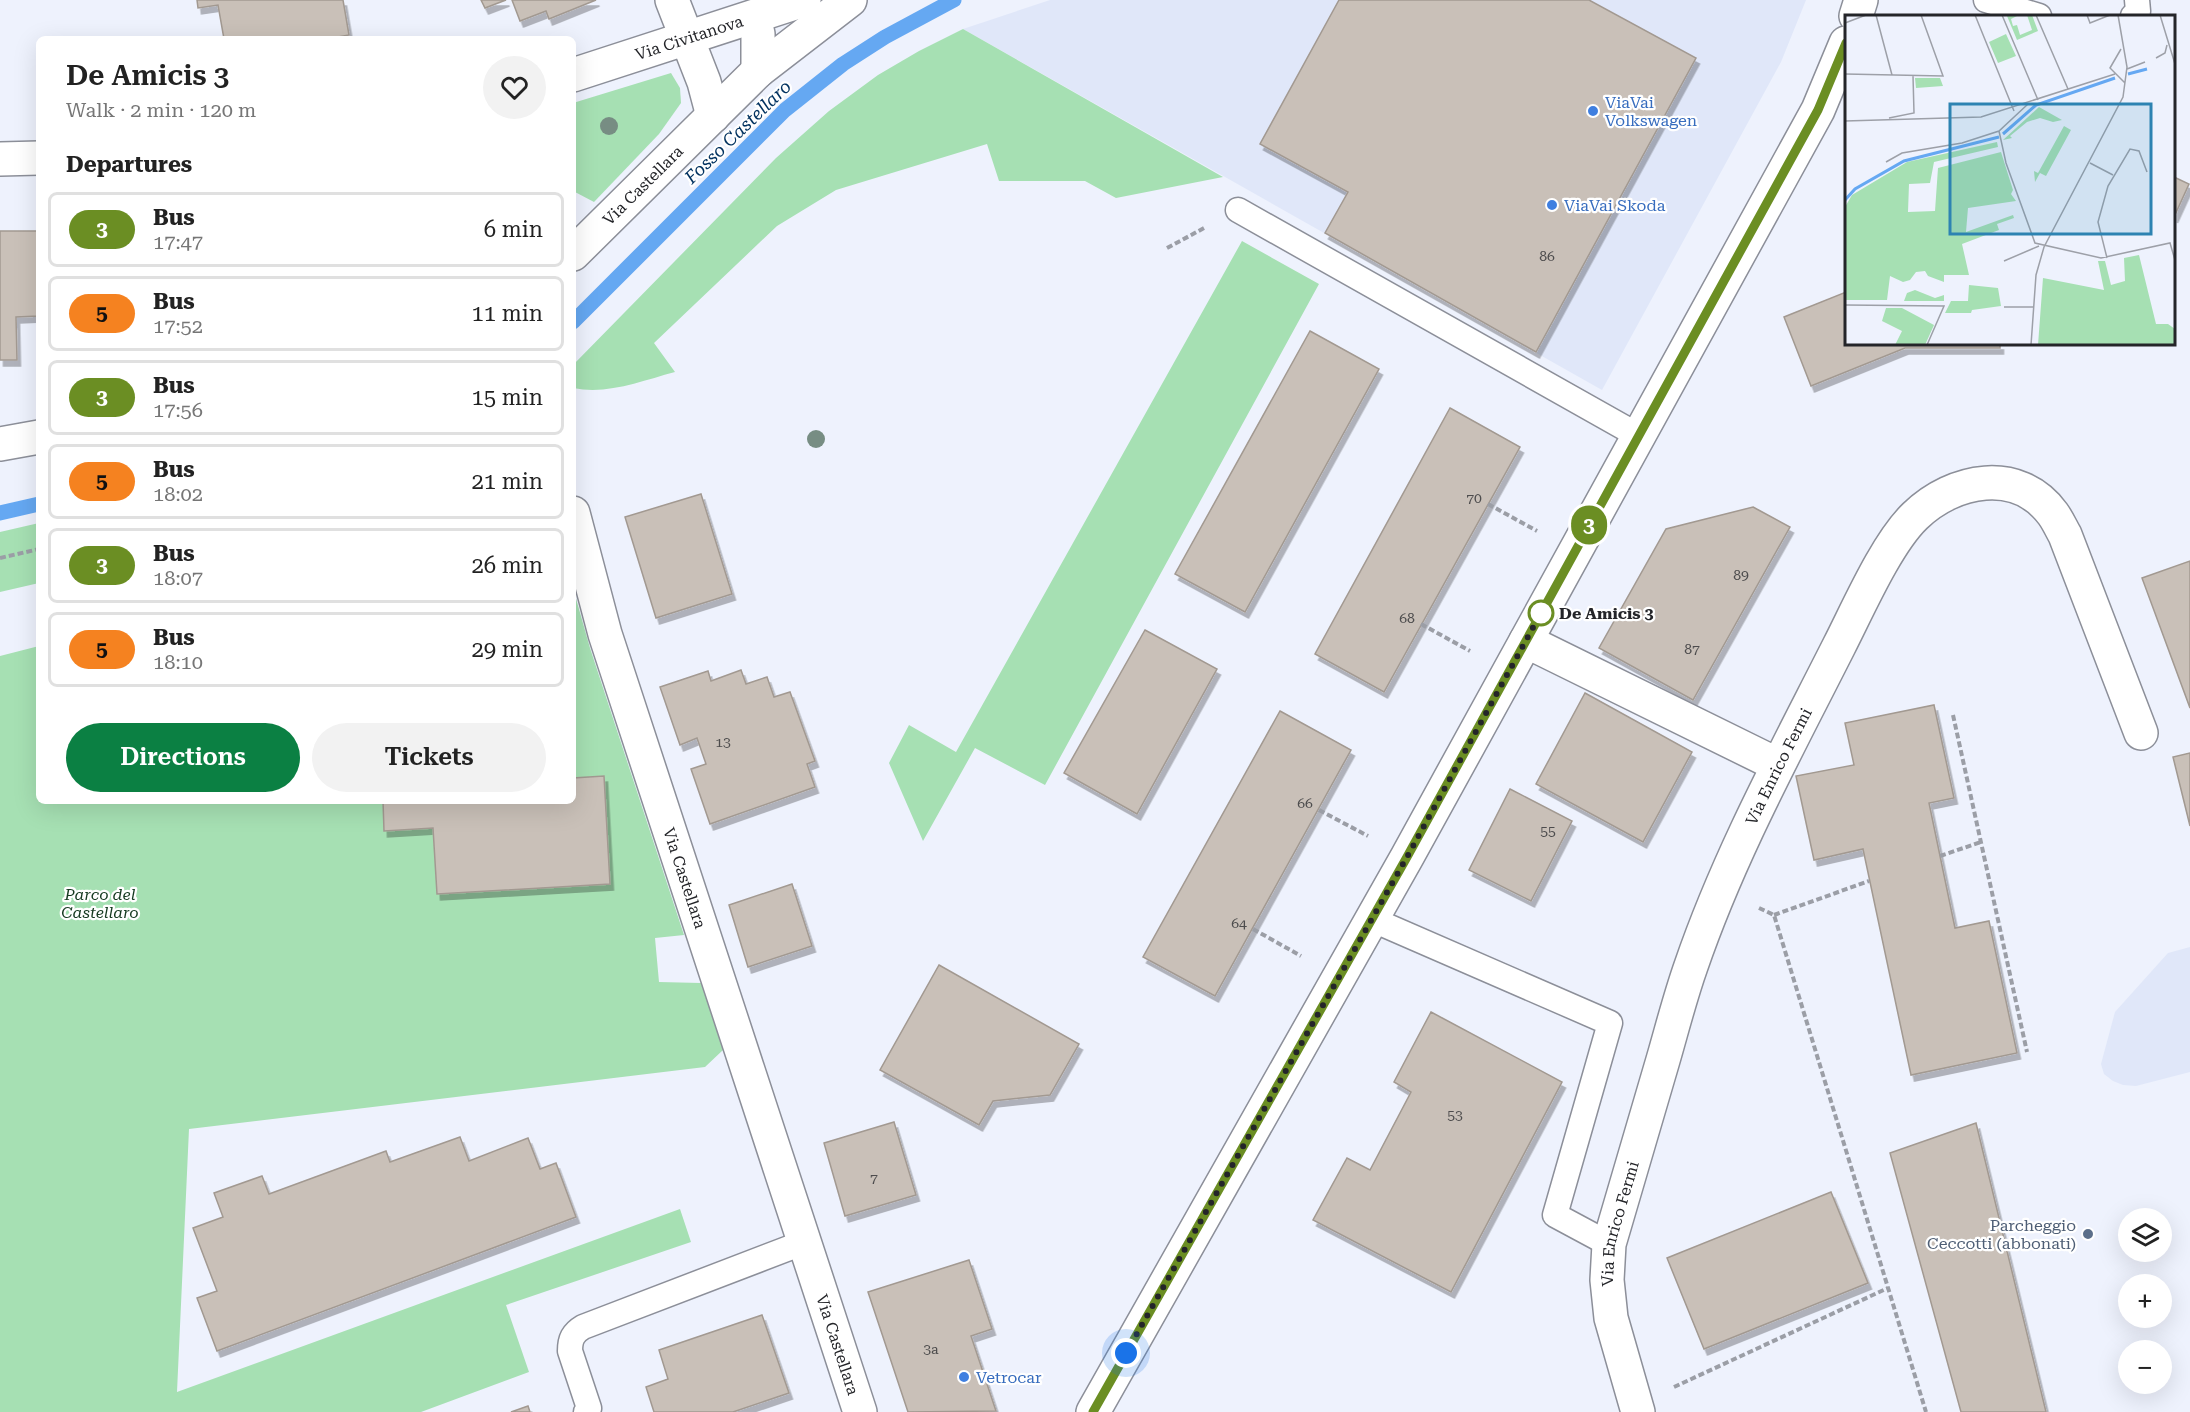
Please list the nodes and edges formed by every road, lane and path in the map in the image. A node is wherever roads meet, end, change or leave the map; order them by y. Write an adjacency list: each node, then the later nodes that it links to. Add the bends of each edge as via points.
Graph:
1 (672, 0): 11 (street)
2 (804, 0): 10 (street, Via Civitanova)
3 (850, 0): 13 (street, Via Castellara)
4 (1862, 0): 7 (street)
5 (1986, 0): 8 (lane)
6 (2138, 0): 9 (lane)
7 (1856, 15)
8 (2036, 15)
9 (2134, 15)
10 (754, 17): 11 (street, Via Civitanova); 13 (street)
11 (687, 39): 14 (street, Via Civitanova); 15 (street)
12 (1845, 45): 21 (street, via 1818,110)
13 (758, 71): 15 (street, Via Castellara)
14 (576, 74)
15 (713, 116): 20 (street, Via Castellara)
16 (36, 158): 17 (street)
17 (0, 159)
18 (1238, 210): 19 (path); 21 (lane)
19 (1167, 248)
20 (576, 251)
21 (1639, 435): 30 (street)
22 (36, 438): 23 (street)
23 (0, 444)
24 (1488, 504): 26 (path)
25 (576, 524): 46 (street, Via Castellara, via 605,634)
26 (1537, 531)
27 (36, 550): 28 (path)
28 (0, 558)
29 (1421, 624): 31 (path)
30 (1526, 641): 34 (street); 42 (street)
31 (1470, 651)
32 (1953, 715): 37 (path)
33 (2142, 733): 34 (street, Via Enrico Fermi, via 2065,535 2052,513 2017,487 1979,483 1958,487 1934,499 1913,517 1874,577)
34 (1778, 765): 40 (street, Via Enrico Fermi)
35 (1319, 810): 36 (path)
36 (1368, 836)
37 (1981, 842): 38 (path); 45 (path)
38 (1940, 856)
39 (1869, 881): 41 (path)
40 (1720, 890): 41 (path); 47 (street, Via Enrico Fermi, via 1691,967)
41 (1774, 915): 48 (path)
42 (1371, 920): 47 (lane, via 1610,1023 1555,1215); 52 (street)
43 (1253, 929): 44 (path)
44 (1301, 956)
45 (2027, 1052)
46 (805, 1242): 50 (lane, via 574,1332 570,1352 589,1408); 51 (street, Via Castellara)
47 (1609, 1244): 49 (street, Via Enrico Fermi, via 1611,1318)
48 (1888, 1288): 49 (path); 53 (path)
49 (1637, 1408)
50 (586, 1412)
51 (860, 1412)
52 (1093, 1412)
53 (1926, 1412)

